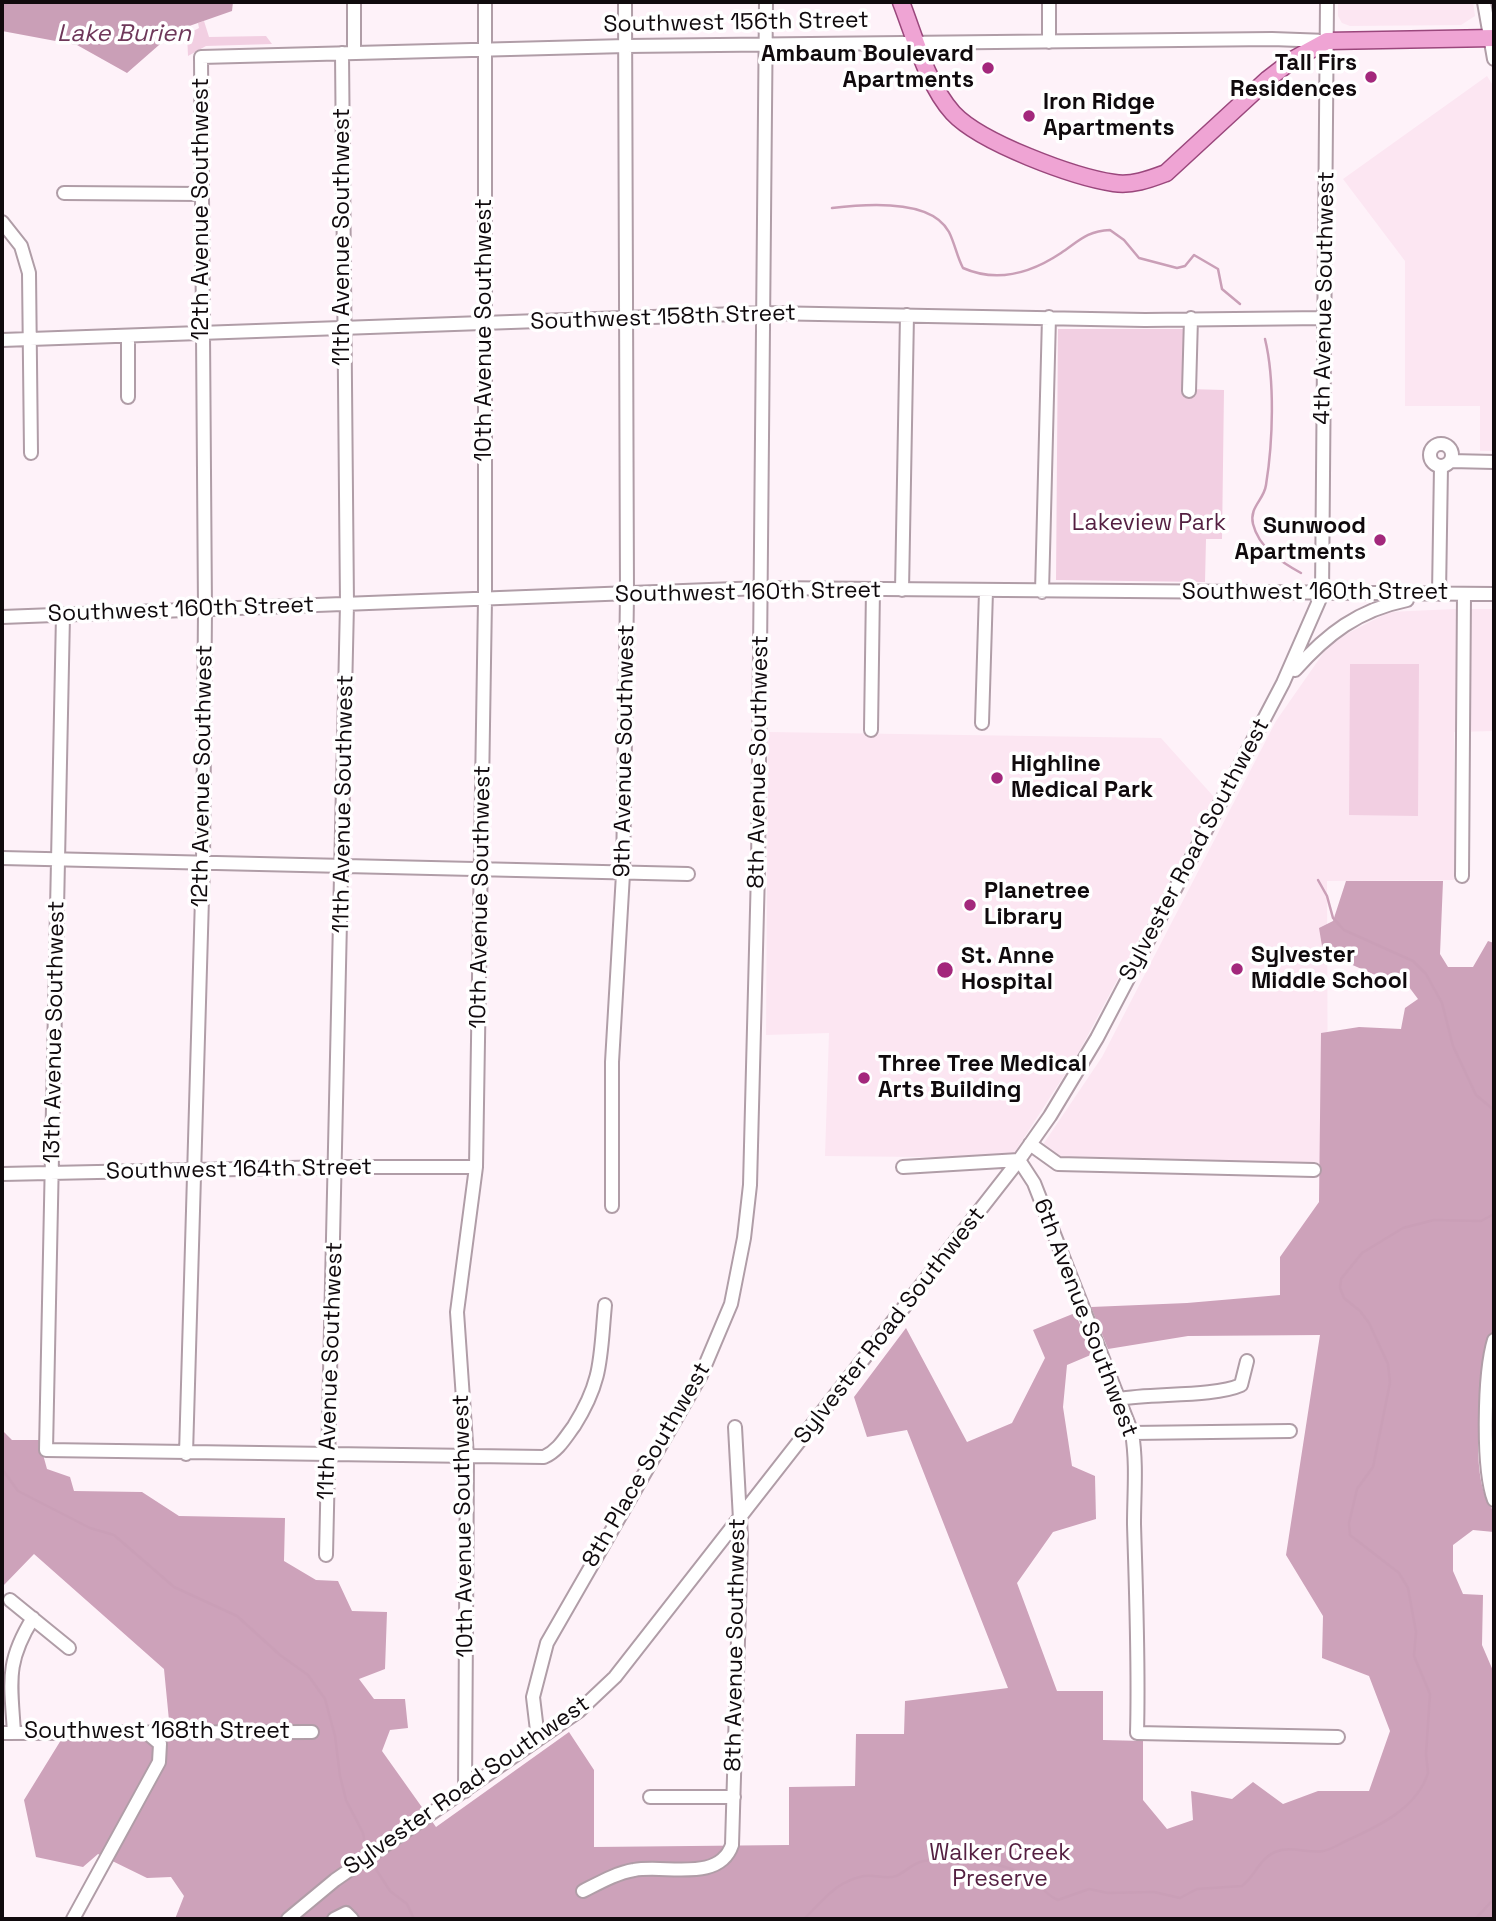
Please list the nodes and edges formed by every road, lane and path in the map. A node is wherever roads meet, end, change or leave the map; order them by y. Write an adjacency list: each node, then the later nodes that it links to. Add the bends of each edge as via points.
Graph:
1 (354, 2): 17 (street, 11th Avenue Southwest)
2 (485, 2): 16 (street, 10th Avenue Southwest)
3 (625, 2): 15 (street, 9th Avenue Southwest)
4 (765, 2): 13 (street, 8th Avenue Southwest)
5 (901, 2): 14 (main road)
6 (1049, 2): 12 (street)
7 (1327, 2): 11 (street, 4th Avenue Southwest)
8 (1484, 2): 9 (street)
9 (1492, 38): 11 (main road); 20 (street)
10 (1272, 39): 11 (street, Southwest 156th Street); 12 (street, Southwest 156th Street); 19 (street)
11 (1327, 41): 19 (main road); 29 (street, 4th Avenue Southwest)
12 (1049, 42): 14 (street, Southwest 156th Street)
13 (766, 44): 14 (street, Southwest 156th Street); 15 (street, Southwest 156th Street); 24 (street, 8th Avenue Southwest)
14 (918, 45): 19 (main road, via 937,89 953,113 975,131 999,145 1115,183 1166,173)
15 (626, 46): 16 (street, Southwest 156th Street); 25 (street, 9th Avenue Southwest)
16 (485, 50): 17 (street, Southwest 156th Street); 30 (street, 10th Avenue Southwest)
17 (348, 53): 18 (street, Southwest 156th Street); 31 (street, 11th Avenue Southwest)
18 (201, 57): 22 (street, 12th Avenue Southwest)
19 (1294, 59)
20 (1494, 59)
21 (64, 193): 22 (street)
22 (202, 194): 32 (street, 12th Avenue Southwest)
23 (2, 222): 34 (street, via 16,236 27,263)
24 (765, 313): 25 (street, Southwest 158th Street); 26 (street, Southwest 158th Street); 40 (street, 8th Avenue Southwest)
25 (626, 315): 30 (street, Southwest 158th Street); 49 (street, 9th Avenue Southwest)
26 (907, 315): 27 (street, Southwest 158th Street); 42 (street)
27 (1049, 317): 28 (street, Southwest 158th Street); 44 (street)
28 (1191, 318): 29 (street, Southwest 158th Street); 36 (street)
29 (1325, 318): 45 (street, 4th Avenue Southwest)
30 (484, 324): 31 (street, Southwest 158th Street); 50 (street, 10th Avenue Southwest)
31 (344, 329): 32 (street, Southwest 158th Street); 51 (street, 11th Avenue Southwest)
32 (202, 334): 33 (street, Southwest 158th Street); 52 (street, 12th Avenue Southwest)
33 (128, 337): 34 (street, Southwest 158th Street); 37 (street)
34 (30, 339): 35 (street, Southwest 158th Street); 38 (street)
35 (2, 340)
36 (1189, 391)
37 (128, 397)
38 (31, 453)
39 (1494, 462): 46 (street, via 1446,464)
40 (762, 588): 41 (street, Southwest 160th Street); 49 (street, Southwest 160th Street); 75 (street, 8th Avenue Southwest)
41 (873, 589): 42 (street, Southwest 160th Street); 57 (street)
42 (902, 590): 43 (street, Southwest 160th Street)
43 (986, 591): 44 (street, Southwest 160th Street); 56 (street)
44 (1042, 592): 45 (street, Southwest 160th Street)
45 (1322, 594): 46 (street, Southwest 160th Street); 55 (street, Sylvester Road Southwest)
46 (1437, 594): 47 (street, Southwest 160th Street); 55 (street, via 1384,604 1355,617 1317,645)
47 (1464, 594): 48 (street, Southwest 160th Street); 65 (street)
48 (1494, 594)
49 (627, 595): 50 (street, Southwest 160th Street); 63 (street, 9th Avenue Southwest)
50 (485, 599): 51 (street, Southwest 160th Street); 62 (street, 10th Avenue Southwest)
51 (347, 604): 52 (street, Southwest 160th Street); 61 (street, 11th Avenue Southwest)
52 (205, 609): 53 (street, Southwest 160th Street); 60 (street, 12th Avenue Southwest)
53 (64, 615): 54 (street, Southwest 160th Street); 59 (street, 13th Avenue Southwest)
54 (2, 617)
55 (1283, 683): 66 (street, Sylvester Road Southwest, via 1097,1038)
56 (982, 723)
57 (871, 730)
58 (2, 858): 59 (street)
59 (58, 859): 60 (street); 73 (street, 13th Avenue Southwest)
60 (202, 863): 61 (street); 72 (street, 12th Avenue Southwest)
61 (343, 866): 62 (street); 68 (street, 11th Avenue Southwest)
62 (482, 871): 63 (street); 69 (street, 10th Avenue Southwest)
63 (623, 874): 64 (street); 76 (street, 9th Avenue Southwest, via 612,1062)
64 (688, 874)
65 (1462, 876)
66 (1030, 1144): 67 (street, Sylvester Road Southwest); 71 (street, via 1058,1164)
67 (1018, 1160): 70 (street); 80 (street, 6th Avenue Southwest, via 1034,1183); 88 (street, Sylvester Road Southwest)
68 (336, 1167): 69 (street, Southwest 164th Street); 72 (street, Southwest 164th Street); 85 (street, 11th Avenue Southwest)
69 (476, 1167): 86 (street, 10th Avenue Southwest, via 457,1312)
70 (903, 1167)
71 (1314, 1170)
72 (192, 1171): 73 (street, Southwest 164th Street); 84 (street, 12th Avenue Southwest)
73 (53, 1173): 74 (street, Southwest 164th Street); 84 (street, 13th Avenue Southwest, via 46,1450)
74 (2, 1174)
75 (750, 1185): 97 (street, 8th Place Southwest, via 738,1277 723,1326 669,1435 547,1643 533,1698)
76 (612, 1206)
77 (605, 1306): 86 (street, via 596,1387 552,1454)
78 (1494, 1340): 87 (street, via 1486,1464)
79 (1247, 1361): 80 (street, via 1241,1385 1229,1391 1150,1393)
80 (1119, 1399): 83 (street, 6th Avenue Southwest)
81 (735, 1427): 88 (street, 8th Avenue Southwest)
82 (1290, 1431): 83 (street)
83 (1132, 1433): 96 (street, 6th Avenue Southwest, via 1139,1605 1137,1733)
84 (186, 1454): 85 (street)
85 (328, 1456): 86 (street); 89 (street, 11th Avenue Southwest)
86 (467, 1457): 98 (street, 10th Avenue Southwest)
87 (1494, 1500)
88 (739, 1520): 97 (street, Sylvester Road Southwest, via 615,1677 579,1711); 100 (street, 8th Avenue Southwest)
89 (326, 1555)
90 (10, 1600): 91 (street)
91 (33, 1618): 92 (street); 94 (street, via 16,1645)
92 (69, 1648)
93 (312, 1732): 95 (street, Southwest 168th Street)
94 (8, 1733): 95 (street, Southwest 168th Street)
95 (146, 1733): 102 (street, via 160,1744 159,1762)
96 (1338, 1737)
97 (538, 1739): 98 (street, Sylvester Road Southwest)
98 (465, 1791): 103 (street, Sylvester Road Southwest, via 335,1880)
99 (650, 1797): 100 (street)
100 (734, 1797): 101 (street, 8th Avenue Southwest, via 732,1845 724,1860 709,1867 629,1870)
101 (583, 1891)
102 (73, 1919)
103 (288, 1919)
104 (334, 1919): 105 (street, via 346,1913)
105 (352, 1919)

